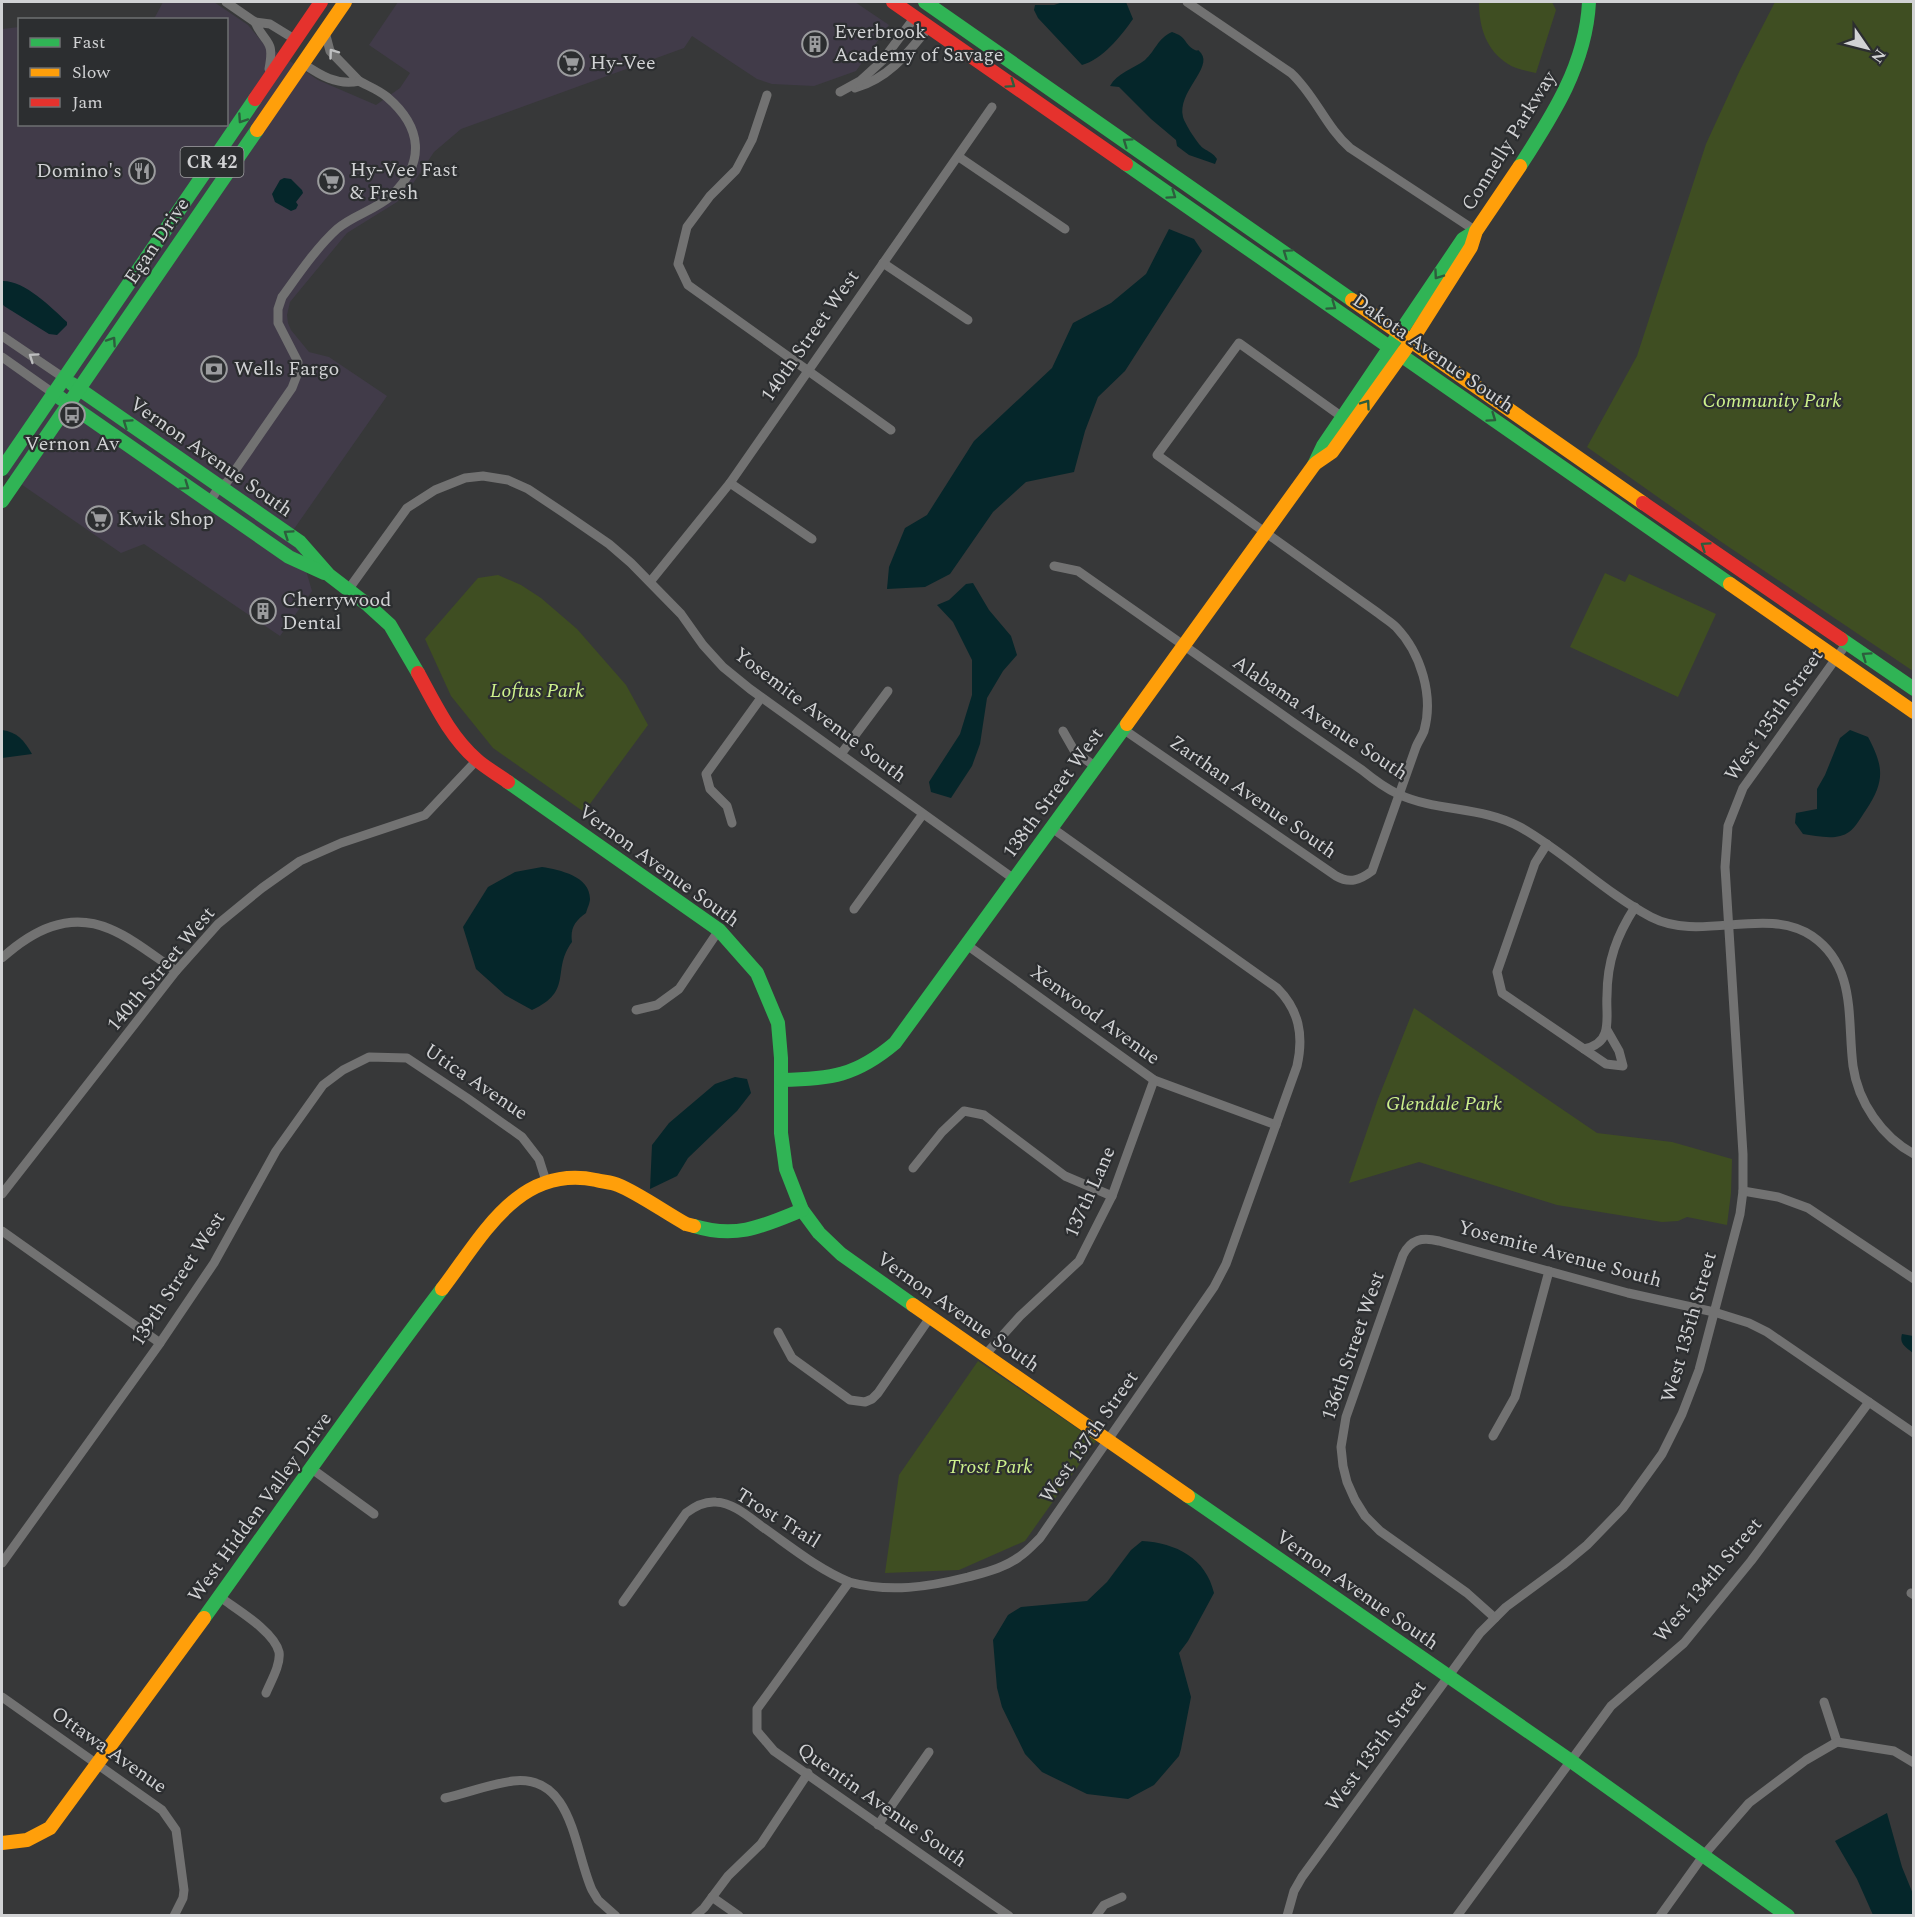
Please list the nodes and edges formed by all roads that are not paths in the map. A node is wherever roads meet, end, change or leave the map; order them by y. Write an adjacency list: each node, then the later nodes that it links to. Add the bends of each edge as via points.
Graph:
1 (226, 2): 10 (street)
2 (321, 2): 13 (main road, Egan Drive / CR 42)
3 (345, 2): 12 (main road, Egan Drive / CR 42)
4 (893, 2): 9 (main road, Dakota Avenue South)
5 (926, 2): 8 (main road, Dakota Avenue South); 9 (main road)
6 (1187, 2): 23 (street, via 1297,78 1350,148)
7 (1589, 2): 23 (main road, Connelly Parkway, via 1585,44 1565,94)
8 (943, 7): 11 (main road); 26 (main road, Dakota Avenue South, one-way to 8, via 1021,68)
9 (915, 17): 11 (main road, Dakota Avenue South); 11 (street, via 882,61 845,91 885,75)
10 (255, 22): 13 (street, via 270,24); 18 (street, via 272,49)
11 (929, 27): 29 (main road, Dakota Avenue South, one-way to 29)
12 (325, 30): 14 (main road, Egan Drive / CR 42); 17 (street, one-way to 12, via 330,51)
13 (296, 40): 14 (main road); 15 (main road, Egan Drive / CR 42)
14 (311, 50): 16 (main road, Egan Drive / CR 42)
15 (287, 53): 16 (main road); 18 (main road, Egan Drive / CR 42)
16 (302, 63): 17 (street, via 330,80 346,84); 34 (main road, Egan Drive / CR 42, one-way to 16)
17 (359, 81): 42 (street, via 386,95 405,115 414,130 416,149 406,176 392,195 336,230 282,297 278,324 298,362 297,375 227,482)
18 (266, 85): 33 (main road, Egan Drive / CR 42, one-way to 33)
19 (767, 95): 32 (street, via 752,140 736,170 687,227 678,264 688,285)
20 (992, 106): 21 (street, 140th Street West)
21 (959, 157): 22 (street); 24 (street, 140th Street West)
22 (1065, 229)
23 (1476, 231): 26 (main road, Connelly Parkway, one-way to 26, via 1463,239); 28 (main road, Connelly Parkway, via 1471,247)
24 (884, 263): 25 (street); 32 (street, 140th Street West)
25 (968, 320)
26 (1400, 332): 28 (main road, Dakota Avenue South); 29 (main road, Connelly Parkway)
27 (2, 336): 33 (street, one-way to 27)
28 (1412, 340): 30 (main road, Connelly Parkway); 51 (main road, Dakota Avenue South, one-way to 28)
29 (1389, 346): 30 (main road, Dakota Avenue South); 37 (main road, Connelly Parkway)
30 (1402, 355): 37 (main road, Connelly Parkway, one-way to 30); 53 (main road, Dakota Avenue South, one-way to 53)
31 (2, 357): 35 (street)
32 (808, 370): 38 (street); 41 (street, 140th Street West)
33 (64, 378): 34 (main road, Vernon Avenue South); 35 (main road, Egan Drive / CR 42)
34 (79, 389): 36 (main road, Egan Drive / CR 42); 42 (main road, Vernon Avenue South, one-way to 34)
35 (53, 393): 36 (main road, Vernon Avenue South); 40 (main road, Egan Drive / CR 42)
36 (69, 403): 43 (main road, Egan Drive / CR 42); 44 (main road, Vernon Avenue South, one-way to 44)
37 (1347, 420): 39 (main road, Connelly Parkway, via 1332,452); 45 (street, via 1239,343 1157,455)
38 (891, 430)
39 (1315, 464): 45 (main road, 138th Street West)
40 (2, 469)
41 (730, 483): 46 (street); 49 (street, 140th Street West)
42 (219, 487): 44 (street); 48 (main road, Vernon Avenue South, one-way to 42, via 300,542)
43 (2, 501)
44 (209, 502): 48 (main road, Vernon Avenue South, via 289,557)
45 (1266, 532): 52 (main road, 138th Street West); 63 (street, via 1396,627 1411,647 1427,696 1424,730)
46 (812, 538)
47 (1054, 567): 52 (street, Alabama Avenue South, via 1078,571)
48 (329, 575): 50 (main road, Vernon Avenue South)
49 (650, 582): 50 (street, Yosemite Avenue South, via 609,544 528,489 508,480 483,476 465,478 435,490 407,508); 56 (street, Yosemite Avenue South, via 723,667)
50 (348, 590): 61 (main road, Vernon Avenue South, via 390,625 444,718)
51 (1847, 642): 53 (street, West 135th Street); 54 (main road, Dakota Avenue South, one-way to 51)
52 (1183, 645): 58 (main road, 138th Street West); 63 (street, Alabama Avenue South)
53 (1837, 658): 57 (main road, Dakota Avenue South); 71 (street, West 135th Street, via 1750,776 1734,807 1725,852)
54 (1914, 689)
55 (888, 691): 60 (street)
56 (761, 698): 60 (street, Yosemite Avenue South); 65 (street, via 706,774 710,789 727,806)
57 (1914, 712)
58 (1123, 729): 62 (main road, 138th Street West); 63 (street, Zarthan Avenue South, via 1336,876 1350,881 1372,870)
59 (1063, 731): 62 (street, via 1075,752)
60 (841, 754): 64 (street, Yosemite Avenue South)
61 (477, 760): 72 (main road, Vernon Avenue South); 75 (street, 140th Street West, via 425,815 300,861 218,924)
62 (1096, 767): 66 (main road, 138th Street West)
63 (1400, 795): 67 (street, Alabama Avenue South, via 1498,818)
64 (923, 814): 68 (street, Yosemite Avenue South); 70 (street)
65 (732, 823)
66 (1052, 828): 68 (main road, 138th Street West); 82 (street, West 137th Street, via 1277,988 1294,1008 1302,1040)
67 (1547, 844): 69 (street, Alabama Avenue South); 78 (street, via 1535,862 1497,972 1502,993)
68 (1014, 879): 73 (main road, 138th Street West)
69 (1635, 907): 71 (street, Alabama Avenue South, via 1676,926); 77 (street, via 1619,932 1610,960)
70 (854, 909)
71 (1729, 925): 83 (street, Alabama Avenue South, via 1786,925 1812,937 1833,957 1846,982 1854,1069 1864,1101 1893,1140); 86 (street, West 135th Street)
72 (719, 930): 76 (street, via 679,989 657,1005); 80 (main road, Vernon Avenue South, via 757,973 774,1012)
73 (967, 945): 80 (main road, 138th Street West, via 895,1042 875,1060 839,1077); 81 (street, Xenwood Avenue)
74 (2, 958): 75 (street, via 46,927 80,923 109,928)
75 (176, 971): 87 (street, 140th Street West)
76 (636, 1010)
77 (1607, 1030): 78 (street, via 1599,1043); 78 (street, via 1623,1066 1606,1064)
78 (1584, 1049)
79 (407, 1058): 85 (street, Utica Avenue, via 522,1137 539,1159); 97 (street, 139th Street West, via 369,1057 323,1085 276,1151 214,1263)
80 (781, 1080): 89 (main road, Vernon Avenue South, via 786,1169)
81 (1154, 1080): 82 (street, Xenwood Avenue); 88 (street, 137th Lane)
82 (1276, 1125): 102 (street, West 137th Street, via 1214,1287)
83 (1914, 1154)
84 (913, 1168): 88 (street, via 964,1111 984,1115 1065,1176)
85 (546, 1181): 89 (main road, via 580,1177 618,1185 686,1224 713,1232 757,1229); 103 (main road, West Hidden Valley Drive, via 518,1196 499,1214 381,1369)
86 (1743, 1191): 93 (street, via 1778,1197 1808,1208); 94 (street, West 135th Street)
87 (2, 1194)
88 (1112, 1196): 98 (street, 137th Lane, via 1078,1261)
89 (802, 1210): 95 (main road, Vernon Avenue South, via 841,1254)
90 (2, 1231): 97 (street)
91 (1413, 1242): 92 (street, Yosemite Avenue South, via 1431,1239); 109 (street, 136th Street West, via 1403,1255 1346,1417 1341,1447 1343,1466 1365,1516)
92 (1549, 1271): 94 (street, Yosemite Avenue South); 101 (street, via 1515,1397)
93 (1914, 1279)
94 (1714, 1312): 99 (street, Yosemite Avenue South, via 1767,1332); 109 (street, West 135th Street, via 1691,1394 1651,1472 1587,1545)
95 (931, 1316): 96 (street, via 878,1393 865,1402 850,1400 792,1358); 98 (main road, Vernon Avenue South)
96 (778, 1332)
97 (160, 1343): 105 (street, 139th Street West)
98 (985, 1355): 102 (main road, Vernon Avenue South)
99 (1869, 1402): 100 (street, Yosemite Avenue South); 116 (street, West 134th Street, via 1751,1561 1684,1643 1611,1706)
100 (1914, 1433)
101 (1493, 1436)
102 (1109, 1440): 106 (street, West 137th Street, via 1045,1531 1012,1562 990,1571 910,1588); 110 (main road, Vernon Avenue South)
103 (312, 1469): 104 (street); 107 (main road, West Hidden Valley Drive)
104 (374, 1514)
105 (2, 1563)
106 (849, 1582): 108 (street, Trost Trail, via 824,1570 736,1508 716,1502 695,1506 686,1514); 119 (street, Quentin Avenue South, via 757,1709 757,1731 774,1751)
107 (220, 1597): 111 (street, via 272,1637 279,1653); 118 (main road, West Hidden Valley Drive)
108 (623, 1602)
109 (1495, 1618): 110 (street, West 135th Street)
110 (1448, 1677): 116 (main road, Vernon Avenue South); 132 (street, West 135th Street, via 1302,1877)
111 (266, 1693)
112 (2, 1696): 118 (street, Ottawa Avenue)
113 (1824, 1702): 114 (street)
114 (1837, 1742): 117 (street, via 1894,1751); 123 (street, via 1749,1803)
115 (930, 1752): 121 (street)
116 (1571, 1761): 123 (main road, Vernon Avenue South); 133 (street, West 134th Street)
117 (1914, 1763)
118 (97, 1764): 122 (main road, West Hidden Valley Drive, via 50,1828 27,1840); 126 (street, Ottawa Avenue, via 162,1810 176,1830 184,1890)
119 (808, 1773): 121 (street, Quentin Avenue South); 124 (street, via 761,1844)
120 (445, 1798): 127 (street, via 511,1781 534,1782 545,1787 562,1803 592,1890)
121 (878, 1825): 130 (street, Quentin Avenue South)
122 (2, 1843)
123 (1703, 1856): 134 (street); 135 (main road, Vernon Avenue South)
124 (712, 1897): 128 (street); 129 (street)
125 (1122, 1898): 131 (street, via 1104,1905)
126 (174, 1916)
127 (616, 1916)
128 (695, 1916)
129 (739, 1916)
130 (1009, 1916)
131 (1096, 1916)
132 (1287, 1916)
133 (1457, 1916)
134 (1660, 1916)
135 (1788, 1916)

